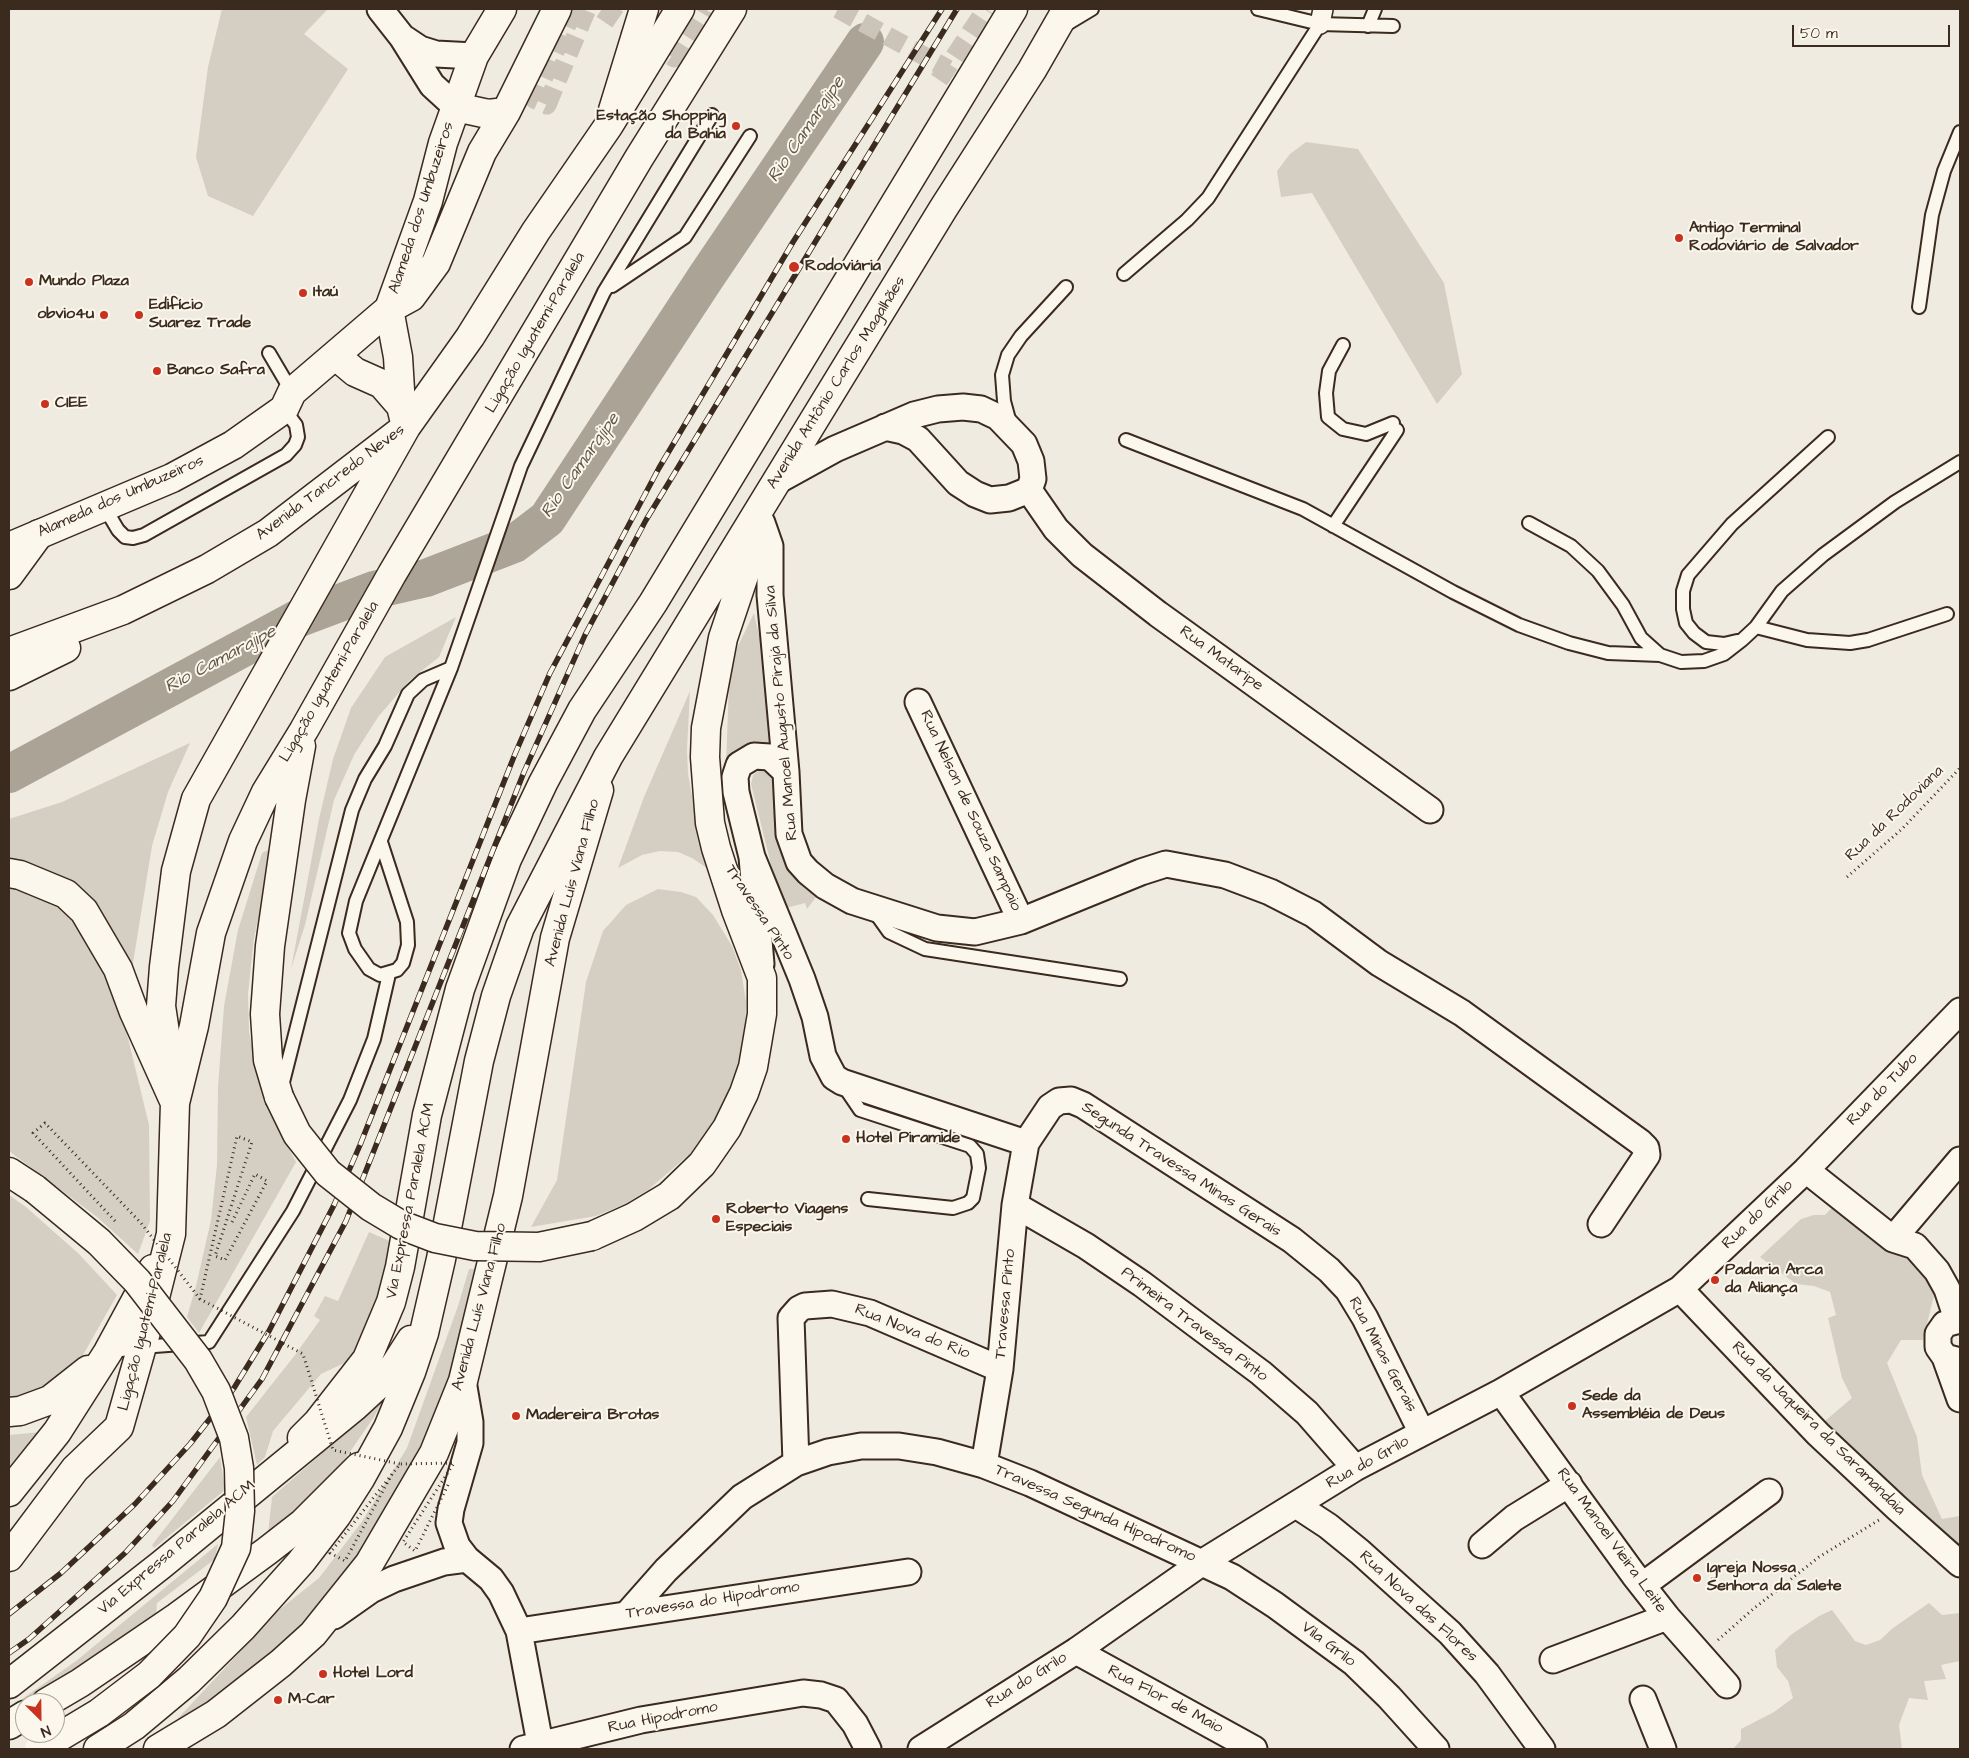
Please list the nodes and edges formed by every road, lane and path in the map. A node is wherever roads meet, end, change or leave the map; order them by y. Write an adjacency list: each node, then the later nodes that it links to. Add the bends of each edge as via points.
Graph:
1 (380, 9): 16 (street, Alameda dos Umbuzeiros)
2 (502, 9): 17 (main road)
3 (558, 9): 19 (main road)
4 (644, 9): 21 (main road, Avenida Tancredo Neves)
5 (680, 9): 21 (main road, Avenida Tancredo Neves)
6 (732, 9): 57 (main road, Ligação Iguatemi-Paralela, via 634,167 392,574)
7 (1013, 9): 117 (main road, Via Expressa Paralela ACM, via 653,603 582,710 543,783 497,884 463,980 426,1114 400,1267 391,1302 368,1359 317,1423)
8 (1067, 9): 15 (main road, Avenida Antônio Carlos Magalhães)
9 (1092, 9): 15 (lane)
10 (1258, 9): 12 (lane)
11 (1375, 9): 13 (lane)
12 (1322, 16): 13 (lane); 24 (lane, via 1208,198)
13 (1368, 26): 14 (lane)
14 (1393, 26)
15 (1053, 35): 39 (main road, Avenida Antônio Carlos Magalhães)
16 (402, 37): 17 (street, Alameda dos Umbuzeiros, via 420,49 436,54); 18 (street, Alameda dos Umbuzeiros, via 432,85)
17 (474, 56): 18 (main road)
18 (456, 107): 19 (main road, via 488,114); 28 (main road, Alameda dos Umbuzeiros, via 428,201)
19 (506, 112): 28 (main road, Alameda dos Umbuzeiros, via 482,152 436,263 411,297)
20 (712, 114): 26 (lane)
21 (609, 125): 33 (main road, Avenida Tancredo Neves, via 536,231 470,337)
22 (1960, 132): 27 (lane, via 1944,171 1932,215)
23 (750, 136): 26 (lane, via 685,237)
24 (1124, 274)
25 (1066, 287): 35 (lane, via 1020,336 1008,355 1002,376)
26 (604, 292): 54 (lane, via 521,466)
27 (1919, 307)
28 (389, 309): 31 (main road, Alameda dos Umbuzeiros); 33 (main road)
29 (1342, 345): 44 (lane, via 1330,371 1326,393 1328,416 1343,429 1366,434 1395,427)
30 (269, 353): 32 (lane)
31 (336, 356): 32 (main road, Alameda dos Umbuzeiros); 33 (main road, via 355,372 382,384)
32 (288, 401): 41 (main road, Alameda dos Umbuzeiros, via 233,445 172,478); 41 (lane, via 298,436 286,455 144,536 125,536)
33 (404, 417): 48 (main road, Avenida Tancredo Neves, via 268,533 207,569); 78 (main road, via 381,471 196,799 176,871 161,1006)
34 (885, 427): 35 (street, via 914,415 963,407 981,409); 39 (street, via 835,449); 40 (street, via 903,431 918,440 958,483 975,494 990,500 1010,498)
35 (1011, 428): 40 (street, via 1024,444 1031,461 1033,479)
36 (1828, 437): 51 (lane, via 1732,524 1688,575 1683,591 1683,608 1686,623 1694,633 1706,642 1724,644)
37 (1126, 440): 44 (lane, via 1271,495)
38 (1960, 462): 50 (lane, via 1895,502 1823,555 1782,591)
39 (777, 481): 42 (main road); 58 (main road, Avenida Antônio Carlos Magalhães)
40 (1029, 490): 61 (street, Rua Mataripe, via 1056,529 1082,555 1158,614)
41 (105, 508): 45 (main road, Alameda dos Umbuzeiros)
42 (762, 523): 60 (street, Rua Manoel Augusto Pirajá da Silva, via 770,546 770,595); 63 (main road, via 723,638 706,728 710,824)
43 (1529, 524): 53 (lane, via 1571,546 1598,571 1623,605 1640,638)
44 (1333, 526): 53 (lane, via 1519,625 1608,653)
45 (39, 534): 46 (main road, Alameda dos Umbuzeiros); 47 (main road)
46 (9, 547)
47 (9, 575)
48 (123, 610): 52 (main road, Avenida Tancredo Neves); 55 (main road, via 69,647)
49 (1947, 614): 50 (lane, via 1850,643 1807,640)
50 (1756, 627): 51 (lane)
51 (1742, 640): 53 (lane, via 1724,654 1704,660 1681,662)
52 (9, 652)
53 (1660, 655)
54 (451, 668): 62 (lane); 76 (lane, via 423,680 408,694 352,810)
55 (9, 676)
56 (918, 702): 69 (street, Rua Nelson de Souza Sampaio)
57 (304, 730): 76 (main road, via 270,946 266,1014 268,1060); 78 (main road, Ligação Iguatemi-Paralela, via 266,792 224,890 211,932 194,1026)
58 (608, 757): 91 (main road, via 520,927 496,996 479,1061); 100 (main road, Avenida Luís Viana Filho, via 555,938 508,1196)
59 (1960, 768): 66 (path, Rua da Rodoviana, via 1902,829)
60 (786, 772): 64 (street, via 770,757 754,756 739,765 735,777 736,792); 68 (street, Rua Manoel Augusto Pirajá da Silva, via 789,834 799,862 825,886)
61 (1430, 810)
62 (381, 842): 70 (lane, via 407,922 408,946 403,963); 70 (lane, via 356,901 348,933 354,949 369,969 380,975)
63 (716, 848): 67 (street, Travessa Pinto); 73 (main road)
64 (752, 858): 67 (street); 72 (street, Travessa Pinto)
65 (9, 873): 78 (main road, via 66,894 84,911 118,969)
66 (1847, 876)
67 (756, 905): 72 (street, Travessa Pinto); 73 (street)
68 (871, 907): 69 (street, Rua Manoel Augusto Pirajá da Silva, via 937,928 975,932); 71 (lane, via 889,932 925,949)
69 (1021, 921): 87 (street, Rua Manoel Augusto Pirajá da Silva, via 1166,864 1225,875 1270,892 1313,914 1379,963 1462,1013 1646,1148 1647,1155)
70 (389, 974): 96 (lane, via 374,1039 350,1100 293,1211 209,1342)
71 (1120, 980)
72 (803, 982): 73 (street, Travessa Pinto, via 784,967 777,968); 75 (street, Travessa Pinto, via 823,1056 834,1077)
73 (762, 985): 76 (main road, bridge, via 759,1040 750,1076 727,1128 702,1164 669,1196 634,1217 592,1236 539,1247 475,1246 435,1238 400,1225 370,1207 328,1173 297,1134)
74 (1960, 1011): 81 (street, Rua do Tubo)
75 (842, 1082): 79 (street); 83 (lane, via 860,1110 970,1146 977,1154 979,1168 973,1198 968,1203 952,1208)
76 (279, 1097)
77 (1071, 1100): 79 (street, Travessa Pinto, via 1059,1101 1050,1107); 90 (street, Segunda Travessa Minas Gerais)
78 (175, 1103): 88 (main road, Ligação Iguatemi-Paralela)
79 (1026, 1143): 84 (street, Travessa Pinto)
80 (1960, 1160): 89 (street)
81 (1806, 1170): 89 (street); 93 (street, Rua do Grilo)
82 (9, 1172): 137 (main road, bridge, via 35,1189 99,1242 176,1328 216,1391 234,1438 239,1468 240,1511 236,1548 213,1598 187,1636 149,1675 99,1713)
83 (868, 1199)
84 (1015, 1205): 99 (street, Travessa Pinto); 109 (street, Primeira Travessa Pinto, via 1086,1246 1142,1284 1261,1374 1307,1413)
85 (232, 1222): 94 (path, bridge, via 256,1174 267,1182 224,1260 215,1256 252,1142 237,1136)
86 (117, 1224): 94 (path, bridge, via 33,1134 45,1123 142,1223)
87 (1601, 1224)
88 (171, 1234): 96 (main road, Ligação Iguatemi-Paralela); 97 (main road)
89 (1893, 1238): 92 (street, via 1915,1246 1937,1271)
90 (1292, 1240): 105 (street, Rua Minas Gerais, via 1330,1270 1348,1290 1391,1367)
91 (441, 1259): 104 (main road, via 424,1333); 117 (main road, via 421,1319 390,1371 354,1407)
92 (1954, 1282): 95 (street)
93 (1680, 1289): 101 (street, Rua do Grilo); 116 (street, Rua da Jaqueira da Saramandaia, via 1818,1434)
94 (200, 1299): 107 (path, bridge, via 302,1354 333,1450)
95 (1959, 1320): 98 (street, via 1946,1324 1938,1334 1938,1347)
96 (142, 1347): 97 (lane); 119 (main road, Ligação Iguatemi-Paralela, via 119,1427 76,1469)
97 (108, 1352): 103 (main road, via 50,1400); 113 (main road, via 57,1432)
98 (1953, 1359): 102 (street)
99 (1000, 1369): 106 (street, Rua Nova do Rio, via 861,1310 832,1304 805,1306 791,1318); 108 (street, Travessa Pinto)
100 (463, 1381): 120 (street, via 470,1443 450,1509 449,1523 457,1546); 128 (main road, Avenida Luís Viana Filho, via 434,1453 369,1564)
101 (1501, 1392): 105 (street, Rua do Grilo); 112 (street, Rua Manoel Vieira Leite)
102 (1960, 1399)
103 (9, 1412)
104 (388, 1428): 134 (main road, via 356,1471 304,1523 177,1617); 138 (main road, via 337,1515 301,1562 243,1627 189,1680 134,1726)
105 (1422, 1433): 109 (street, Rua do Grilo)
106 (796, 1463): 108 (street, Travessa Segunda Hipodromo, via 828,1452 861,1446 899,1446); 125 (street, Travessa Segunda Hipodromo, via 742,1497 666,1570)
107 (400, 1464): 110 (path, bridge); 111 (path, bridge, via 454,1463 403,1542 415,1551)
108 (984, 1465): 121 (street, Travessa Segunda Hipodromo)
109 (1355, 1468): 115 (street, Rua do Grilo)
110 (392, 1474): 110 (path, bridge, via 358,1517 330,1553 345,1560)
111 (449, 1483)
112 (1569, 1484): 118 (street, via 1514,1518); 124 (street, Rua Manoel Vieira Leite)
113 (9, 1492)
114 (1769, 1492): 124 (street)
115 (1296, 1505): 121 (street, Rua do Grilo); 144 (street, Rua Nova das Flores, via 1360,1552 1450,1633 1487,1674)
116 (1897, 1508): 122 (street, Rua da Jaqueira da Saramandaia); 130 (path, via 1819,1557)
117 (227, 1510): 132 (main road, Via Expressa Paralela ACM)
118 (1482, 1545)
119 (9, 1557)
120 (467, 1559): 127 (street, via 491,1579); 128 (street, via 444,1562 394,1579 349,1604)
121 (1203, 1562): 129 (street, Rua do Grilo); 143 (street, Vila Grilo, via 1275,1605 1354,1663)
122 (1960, 1564)
123 (908, 1572): 125 (street, Travessa do Hipodromo)
124 (1642, 1585): 126 (street, Rua Manoel Vieira Leite)
125 (628, 1613): 127 (street, Travessa do Hipodromo)
126 (1667, 1617): 130 (street, Rua Manoel Vieira Leite); 131 (street)
127 (520, 1631): 136 (street)
128 (313, 1634): 139 (main road, Avenida Luís Viana Filho, via 250,1689)
129 (1076, 1651): 141 (street, Rua do Grilo); 142 (street, Rua Flor de Maio)
130 (1701, 1656): 133 (street, Rua Manoel Vieira Leite)
131 (1553, 1660)
132 (9, 1684)
133 (1727, 1685)
134 (63, 1693)
135 (1643, 1699): 145 (street)
136 (535, 1748): 140 (street, Rua Hipodromo, via 641,1720 803,1694 836,1700 855,1724)
137 (39, 1749)
138 (98, 1749)
139 (158, 1749)
140 (868, 1749)
141 (922, 1749)
142 (1254, 1749)
143 (1436, 1749)
144 (1542, 1749)
145 (1663, 1749)

